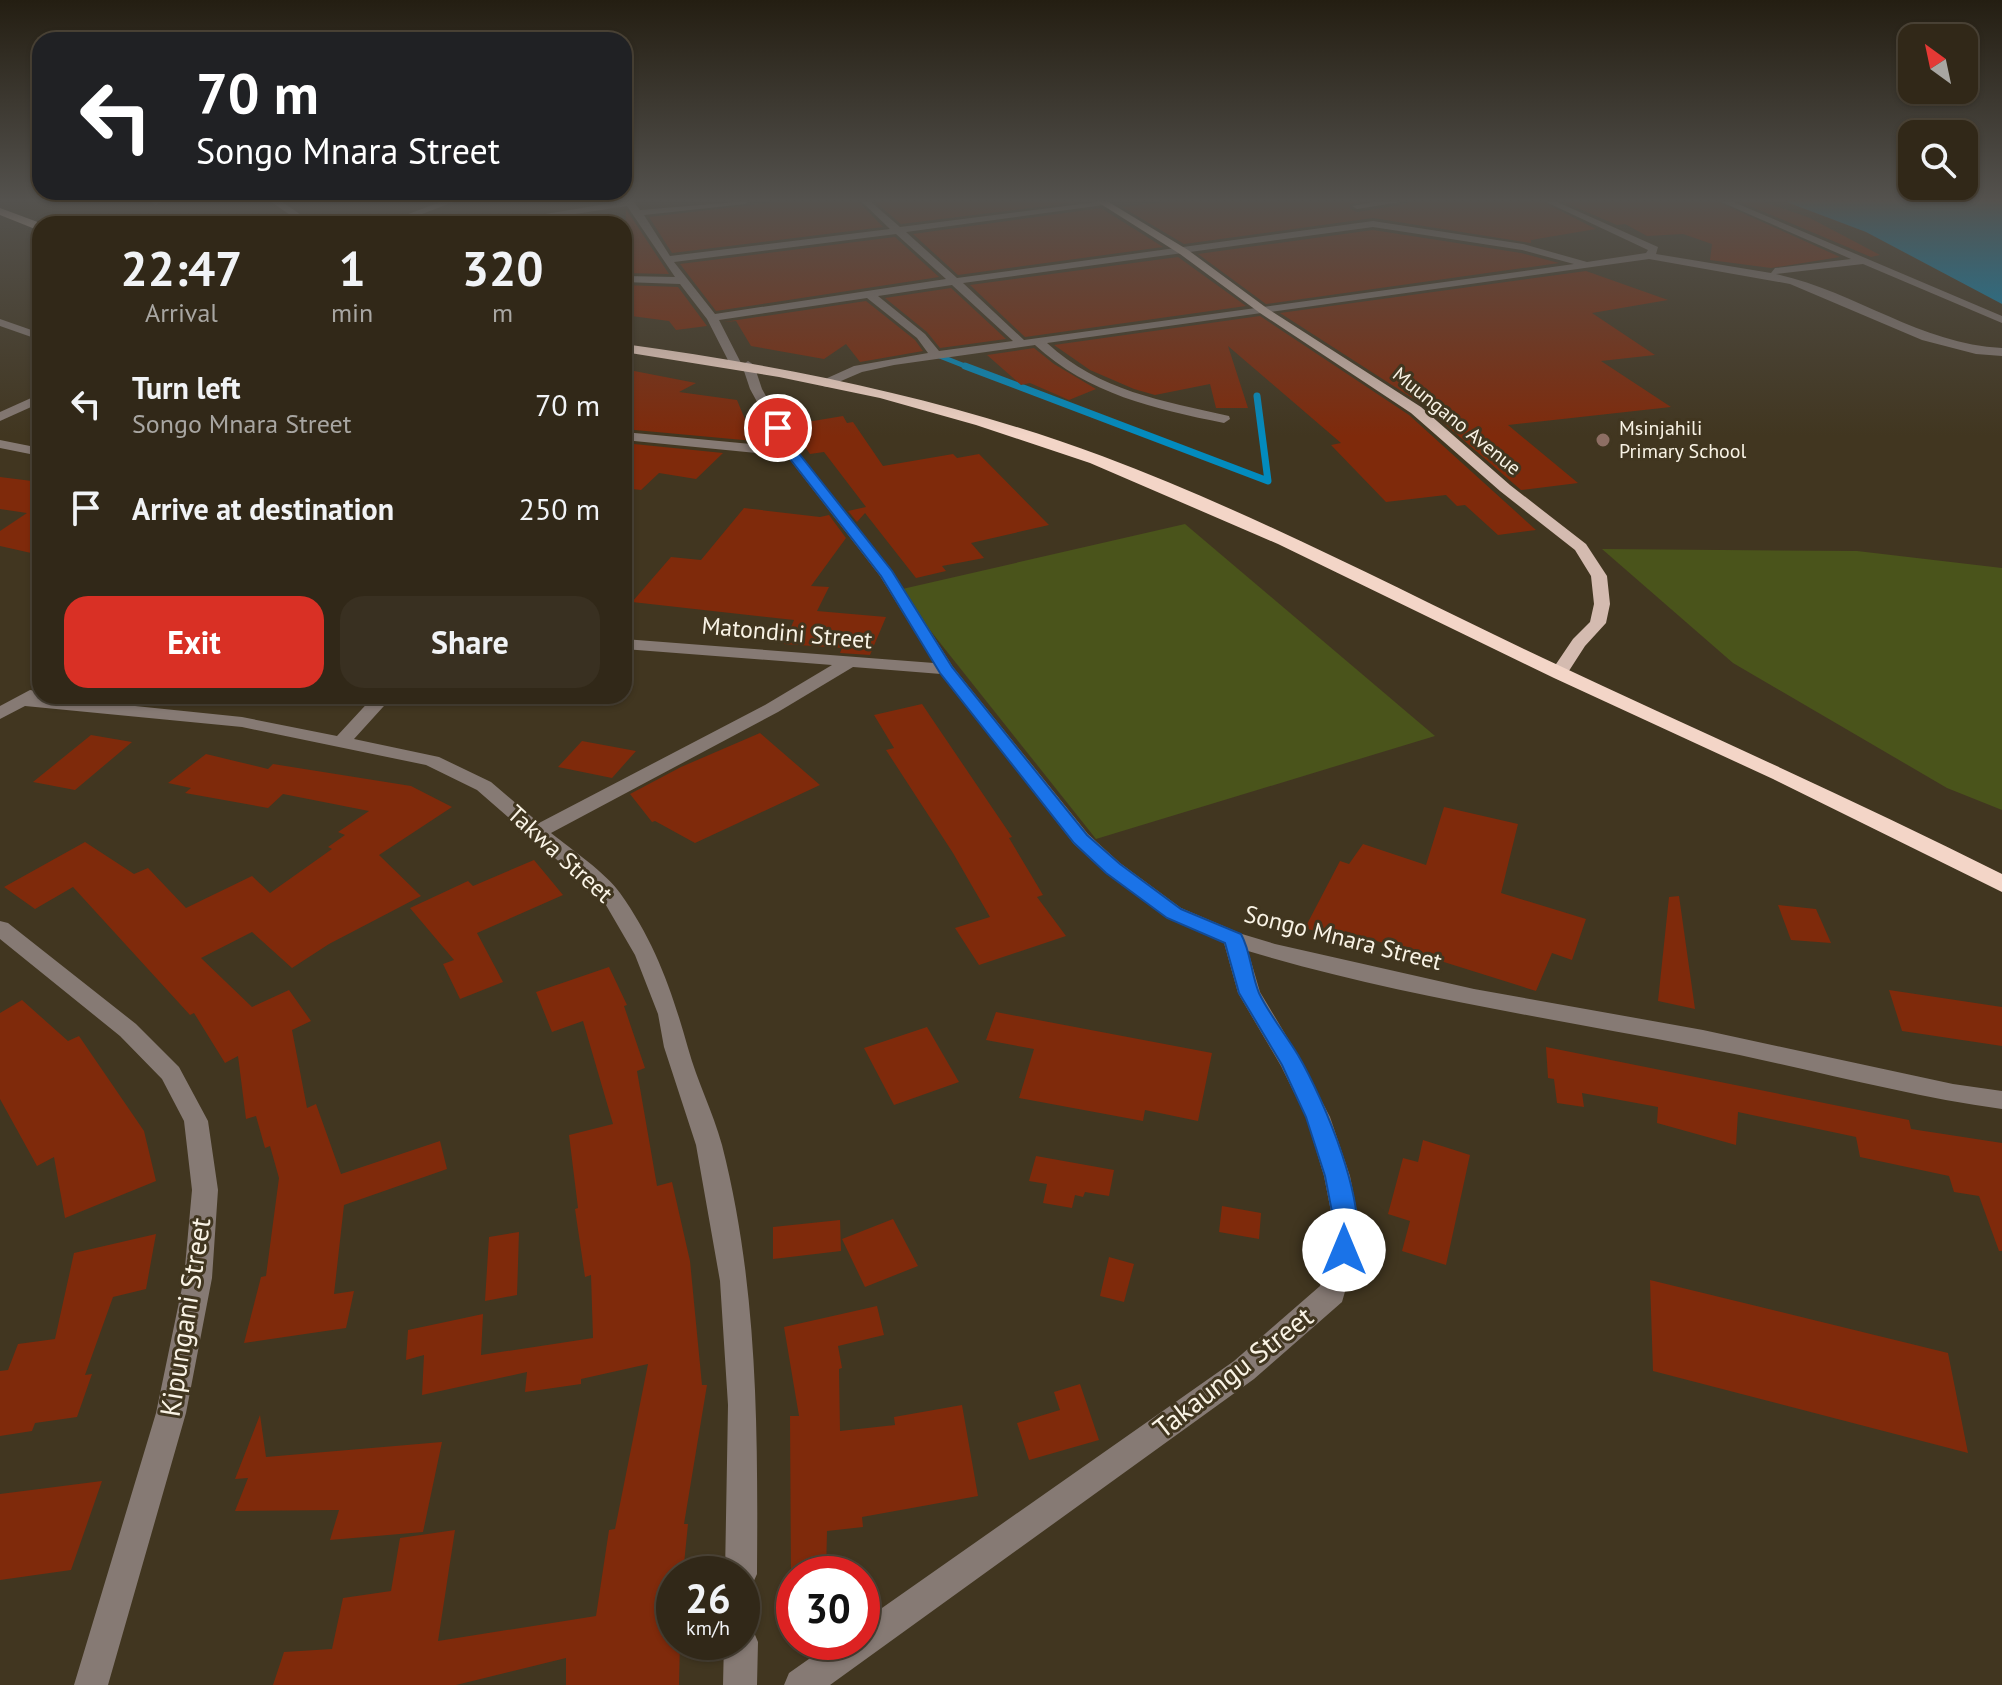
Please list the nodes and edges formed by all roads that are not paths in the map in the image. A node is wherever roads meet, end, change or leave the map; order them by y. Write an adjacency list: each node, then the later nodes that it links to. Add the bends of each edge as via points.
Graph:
1 (643, 280): 8 (street)
2 (951, 280): 9 (street)
3 (969, 280): 9 (street)
4 (1221, 280): 11 (main road, Muungano Avenue)
5 (1486, 280): 11 (street)
6 (1784, 280): 19 (street, via 1925,337)
7 (1907, 280): 13 (street)
8 (684, 281): 12 (street, Songo Mnara Street)
9 (954, 282): 10 (street); 17 (street)
10 (869, 294): 12 (street); 20 (street)
11 (1264, 311): 16 (street); 33 (main road, Muungano Avenue, via 1416,410 1581,547 1599,576 1602,604 1598,623)
12 (712, 318): 21 (street, Songo Mnara Street)
13 (2002, 320)
14 (0, 322): 15 (street)
15 (32, 334)
16 (1038, 341): 17 (street); 25 (street, via 1113,390)
17 (1021, 343): 20 (street)
18 (632, 349): 21 (highway)
19 (2002, 352)
20 (936, 355): 22 (street, via 858,369)
21 (742, 364): 22 (highway); 29 (street, Songo Mnara Street)
22 (827, 383): 33 (highway, via 973,419 1112,467 1211,507)
23 (32, 402): 24 (street)
24 (0, 417)
25 (1224, 419)
26 (632, 437): 29 (street)
27 (0, 444): 28 (street)
28 (32, 450)
29 (791, 452): 32 (street, Songo Mnara Street, via 887,574)
30 (632, 645): 31 (street, Matondini Street)
31 (847, 663): 32 (street, Matondini Street); 39 (street, via 787,702 599,796)
32 (946, 669): 42 (street, Songo Mnara Street, via 1081,839 1174,913)
33 (1559, 673): 40 (highway, via 1783,775)
34 (31, 694): 37 (street)
35 (106, 704): 38 (street, Takwa Street)
36 (377, 704): 38 (street)
37 (0, 714)
38 (341, 742): 39 (street, Takwa Street, via 432,761 484,786)
39 (539, 832): 44 (street, Takwa Street, via 611,895 646,955 709,1145 734,1281 743,1405)
40 (2002, 884)
41 (0, 928): 48 (street, Kipungani Street, via 128,1030 171,1073 196,1121 205,1190 198,1278 171,1413)
42 (1234, 939): 43 (street, Songo Mnara Street, via 1474,997); 45 (street, Takaungu Street, via 1249,993 1318,1117 1337,1176 1345,1217 1344,1250 1332,1293 1244,1370)
43 (2002, 1100)
44 (741, 1556)
45 (880, 1629)
46 (741, 1660): 49 (street)
47 (836, 1660): 50 (street, Takaungu Street)
48 (91, 1685)
49 (740, 1685)
50 (801, 1685)

